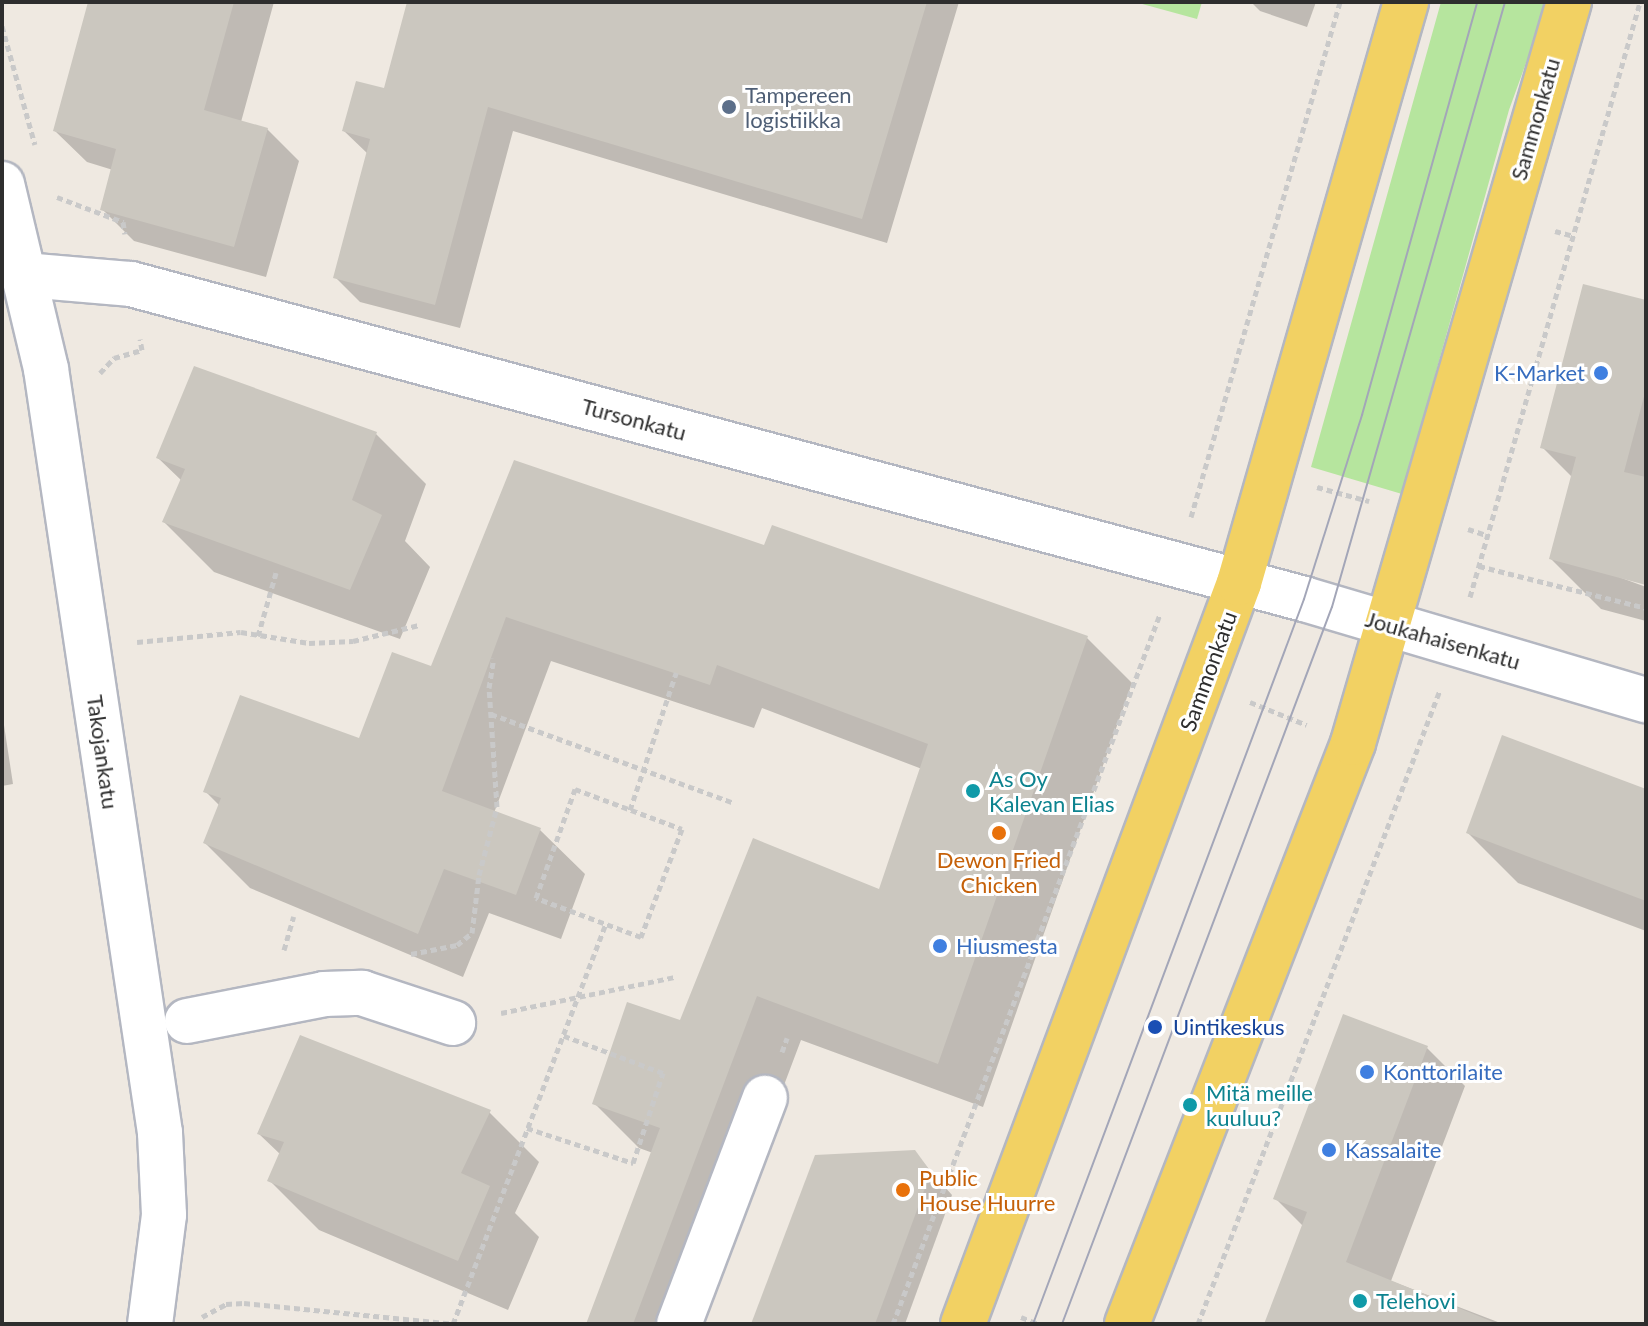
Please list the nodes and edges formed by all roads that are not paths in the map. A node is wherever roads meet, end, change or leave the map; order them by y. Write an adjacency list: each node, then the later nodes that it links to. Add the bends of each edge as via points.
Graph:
1 (1406, 2): 5 (main road, Sammonkatu)
2 (1569, 2): 6 (main road, Sammonkatu)
3 (2, 184): 4 (street, Takojankatu)
4 (25, 275): 5 (street, Tursonkatu, via 131,284); 11 (street, Takojankatu, via 46,369 160,1133 164,1215)
5 (1239, 583): 6 (street, Joukahaisenkatu); 13 (main road, Sammonkatu)
6 (1391, 625): 7 (street, Joukahaisenkatu); 14 (main road, Sammonkatu, via 1353,743)
7 (1646, 700)
8 (187, 1021): 9 (street, via 324,994 362,993)
9 (453, 1023)
10 (765, 1098): 12 (street)
11 (150, 1324)
12 (679, 1324)
13 (963, 1324)
14 (1127, 1324)

